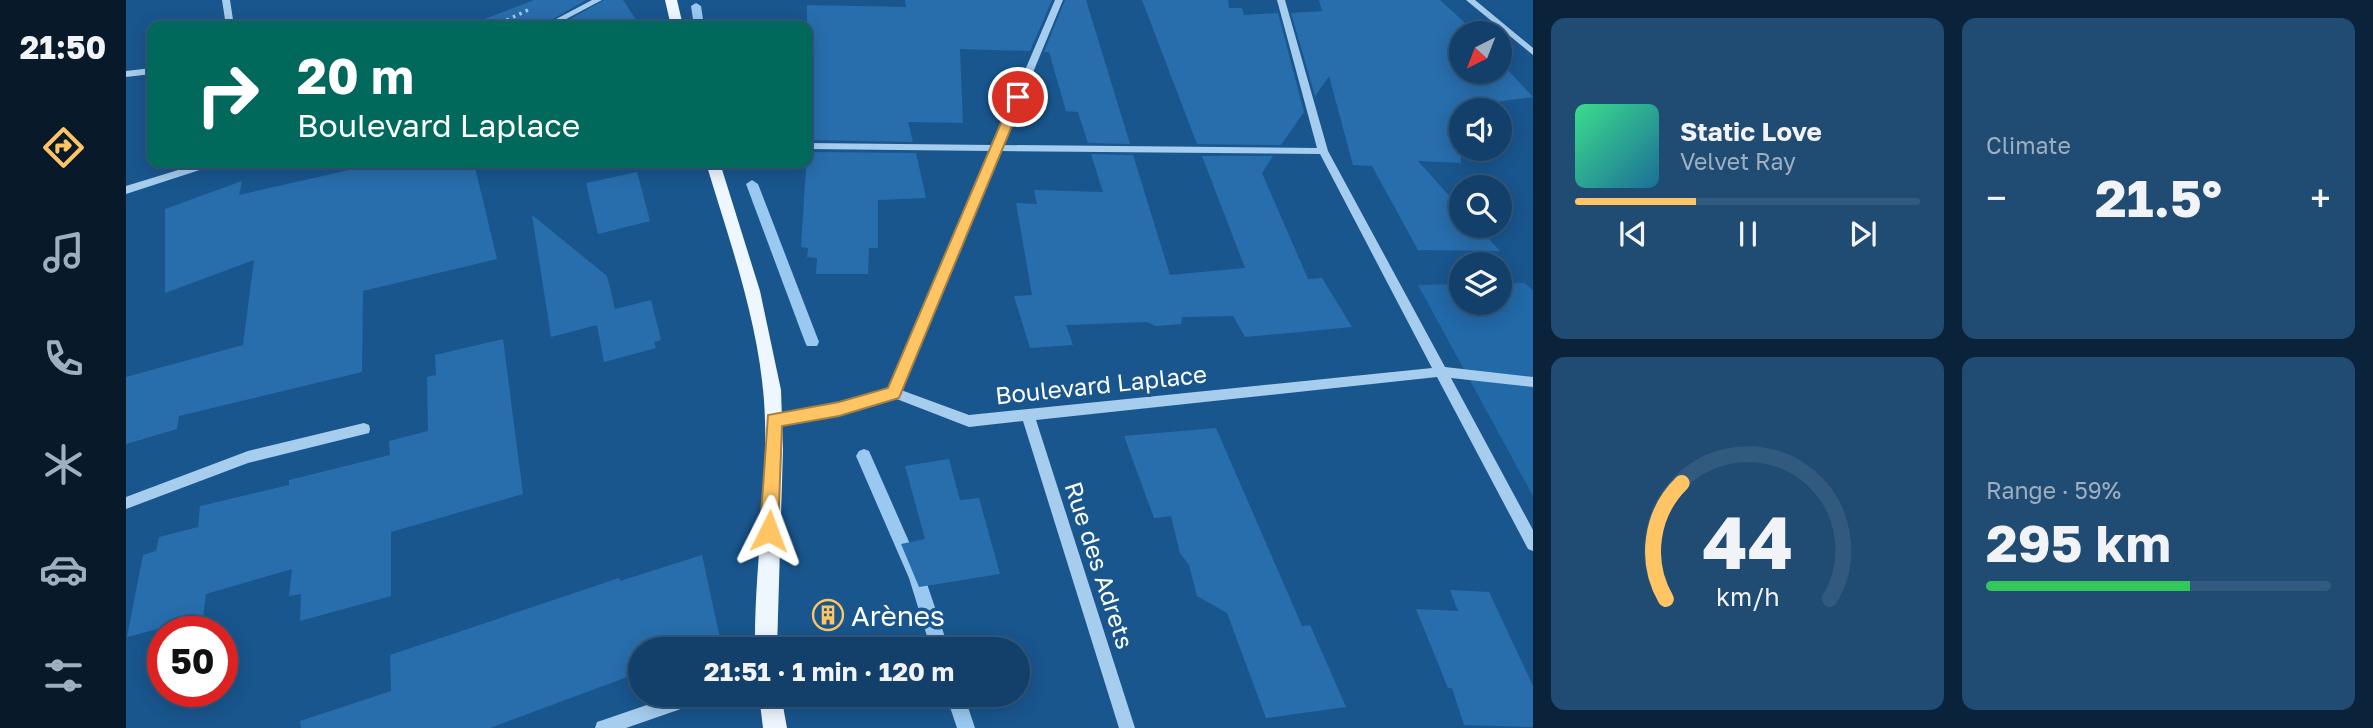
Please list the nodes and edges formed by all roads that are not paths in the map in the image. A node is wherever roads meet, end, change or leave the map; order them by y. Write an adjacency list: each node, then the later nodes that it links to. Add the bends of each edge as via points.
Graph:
1 (226, 0): 7 (street)
2 (598, 0): 8 (street)
3 (671, 0): 9 (main road)
4 (1059, 0): 14 (street)
5 (1281, 0): 15 (street)
6 (1470, 0): 10 (street)
7 (229, 21)
8 (557, 21)
9 (676, 21)
10 (1533, 52)
11 (147, 72): 12 (street)
12 (126, 74)
13 (812, 146): 14 (street)
14 (998, 146): 15 (street); 21 (street)
15 (1323, 151): 19 (street)
16 (195, 168): 18 (street)
17 (714, 168): 23 (main road, via 767,350)
18 (126, 190)
19 (1440, 372): 20 (street, Boulevard Laplace); 22 (street, Boulevard Laplace); 26 (street)
20 (1533, 382)
21 (894, 393): 22 (street, Boulevard Laplace, via 969,421); 23 (street, via 839,409)
22 (1028, 415): 32 (street, Rue des Adrets)
23 (774, 420): 27 (main road)
24 (364, 429): 25 (street, via 248,457)
25 (126, 503)
26 (1533, 544)
27 (766, 637)
28 (663, 707): 30 (street)
29 (772, 707): 31 (main road)
30 (603, 728)
31 (775, 728)
32 (1127, 728)

